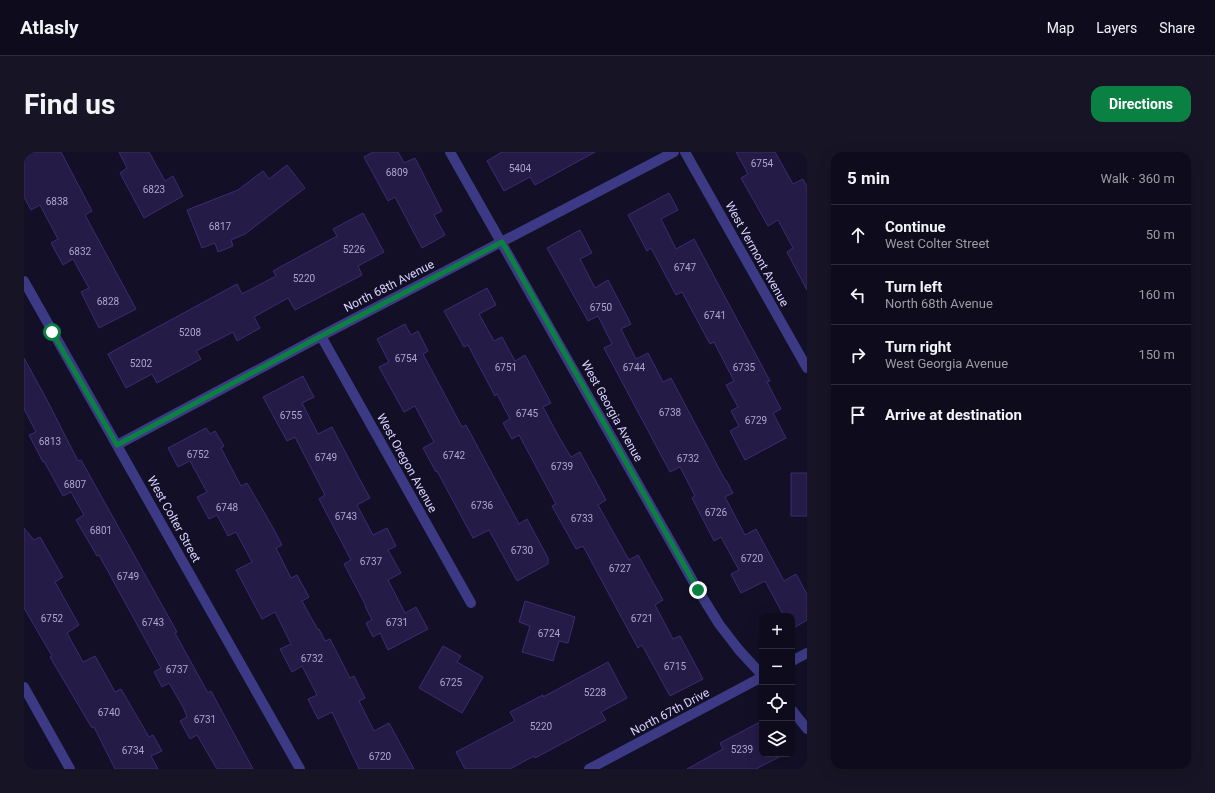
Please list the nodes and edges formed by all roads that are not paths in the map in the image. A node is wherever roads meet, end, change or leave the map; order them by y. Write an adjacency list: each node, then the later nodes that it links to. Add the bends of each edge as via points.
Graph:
1 (450, 152): 4 (street, West Georgia Avenue)
2 (674, 152): 4 (street, North 68th Avenue)
3 (685, 152): 7 (street, West Vermont Avenue)
4 (502, 242): 6 (street, North 68th Avenue); 12 (street, West Georgia Avenue, via 698,590 723,629)
5 (24, 282): 8 (street, West Colter Street)
6 (321, 336): 8 (street, North 68th Avenue); 9 (street, West Oregon Avenue)
7 (807, 368)
8 (117, 445): 18 (street, West Colter Street)
9 (470, 603)
10 (807, 654): 11 (street)
11 (795, 660)
12 (759, 673)
13 (759, 678): 19 (street, North 67th Drive)
14 (24, 687): 17 (street)
15 (795, 714): 16 (street)
16 (807, 729)
17 (70, 769)
18 (300, 769)
19 (589, 769)

